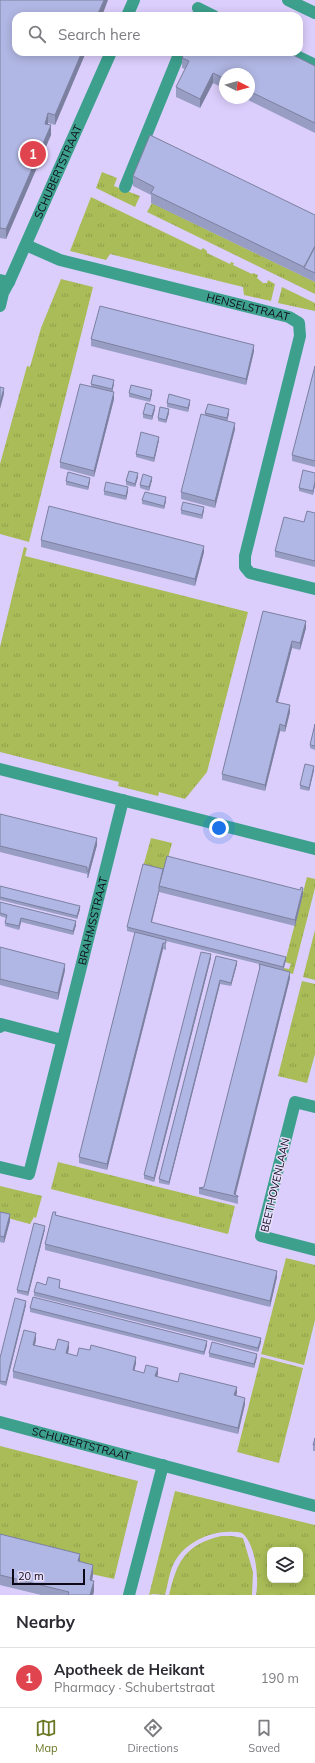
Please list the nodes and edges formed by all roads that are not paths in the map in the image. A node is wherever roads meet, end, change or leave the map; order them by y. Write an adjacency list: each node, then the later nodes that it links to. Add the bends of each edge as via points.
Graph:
1 (134, 0): 3 (street)
2 (288, 0): 4 (street)
3 (129, 12)
4 (315, 13)
5 (109, 56): 10 (street, SCHUBERTSTRAAT)
6 (178, 56): 9 (street)
7 (296, 56): 8 (street)
8 (315, 65)
9 (125, 187)
10 (26, 245): 11 (street, SCHUBERTSTRAAT); 13 (street, HENSELSTRAAT, via 60,260 289,317 299,324 300,336 245,556 246,567 250,573)
11 (5, 281): 12 (street, SCHUBERTSTRAAT)
12 (0, 306)
13 (315, 589)
14 (0, 769): 15 (street)
15 (123, 800): 16 (street); 18 (street, BRAHMSSTRAAT)
16 (315, 849)
17 (0, 1028): 18 (street, via 1,1024)
18 (62, 1040): 20 (street, BRAHMSSTRAAT, via 29,1174)
19 (315, 1107): 21 (street, BEETHOVENLAAN, via 294,1102 261,1236)
20 (0, 1167)
21 (315, 1250)
22 (0, 1422): 23 (street, SCHUBERTSTRAAT)
23 (162, 1465): 24 (street, SCHUBERTSTRAAT); 25 (street)
24 (315, 1506)
25 (129, 1595)

